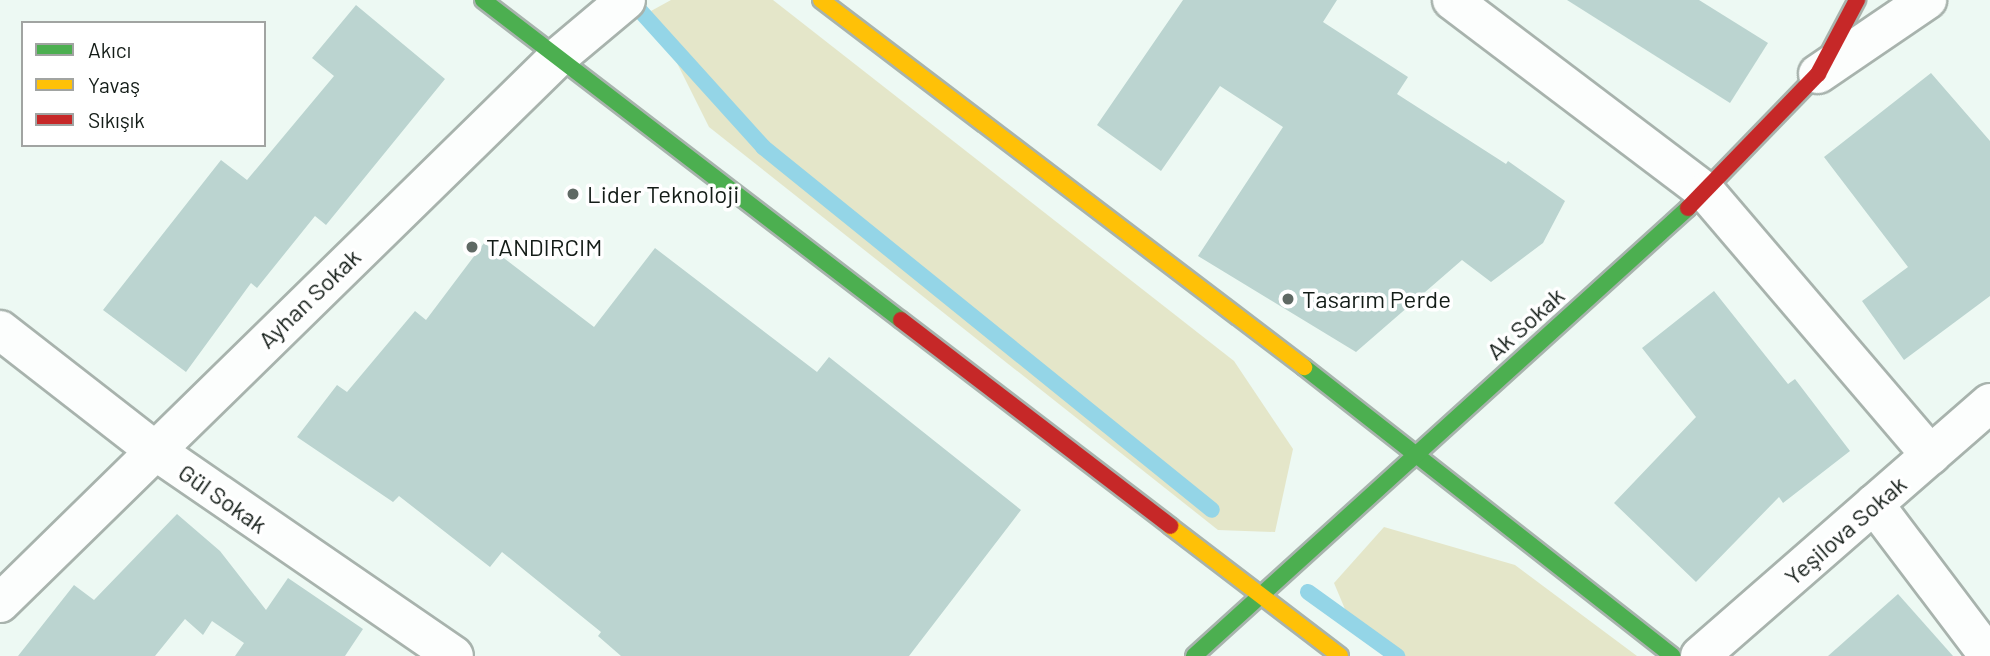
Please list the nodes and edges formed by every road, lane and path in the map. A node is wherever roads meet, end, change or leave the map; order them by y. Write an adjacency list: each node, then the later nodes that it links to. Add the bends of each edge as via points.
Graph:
1 (483, 0): 7 (street)
2 (626, 0): 7 (street, Ayhan Sokak)
3 (821, 0): 13 (street)
4 (1452, 0): 9 (street)
5 (1857, 0): 8 (street, Ak Sokak)
6 (1927, 0): 8 (street)
7 (557, 58): 12 (street, Ayhan Sokak); 16 (street)
8 (1818, 74): 9 (street, Ak Sokak)
9 (1706, 192): 13 (street, Ak Sokak); 14 (street)
10 (0, 330): 12 (street, Gül Sokak)
11 (1990, 404): 14 (street, Yeşilova Sokak)
12 (153, 449): 17 (street, Ayhan Sokak); 18 (street, Gül Sokak)
13 (1416, 452): 16 (street, Ak Sokak); 21 (street)
14 (1931, 455): 15 (street, Yeşilova Sokak)
15 (1874, 504): 22 (street, Yeşilova Sokak); 23 (street)
16 (1261, 591): 19 (street, Ak Sokak); 20 (street)
17 (0, 603)
18 (454, 656)
19 (1194, 656)
20 (1340, 656)
21 (1672, 656)
22 (1700, 656)
23 (1989, 656)

